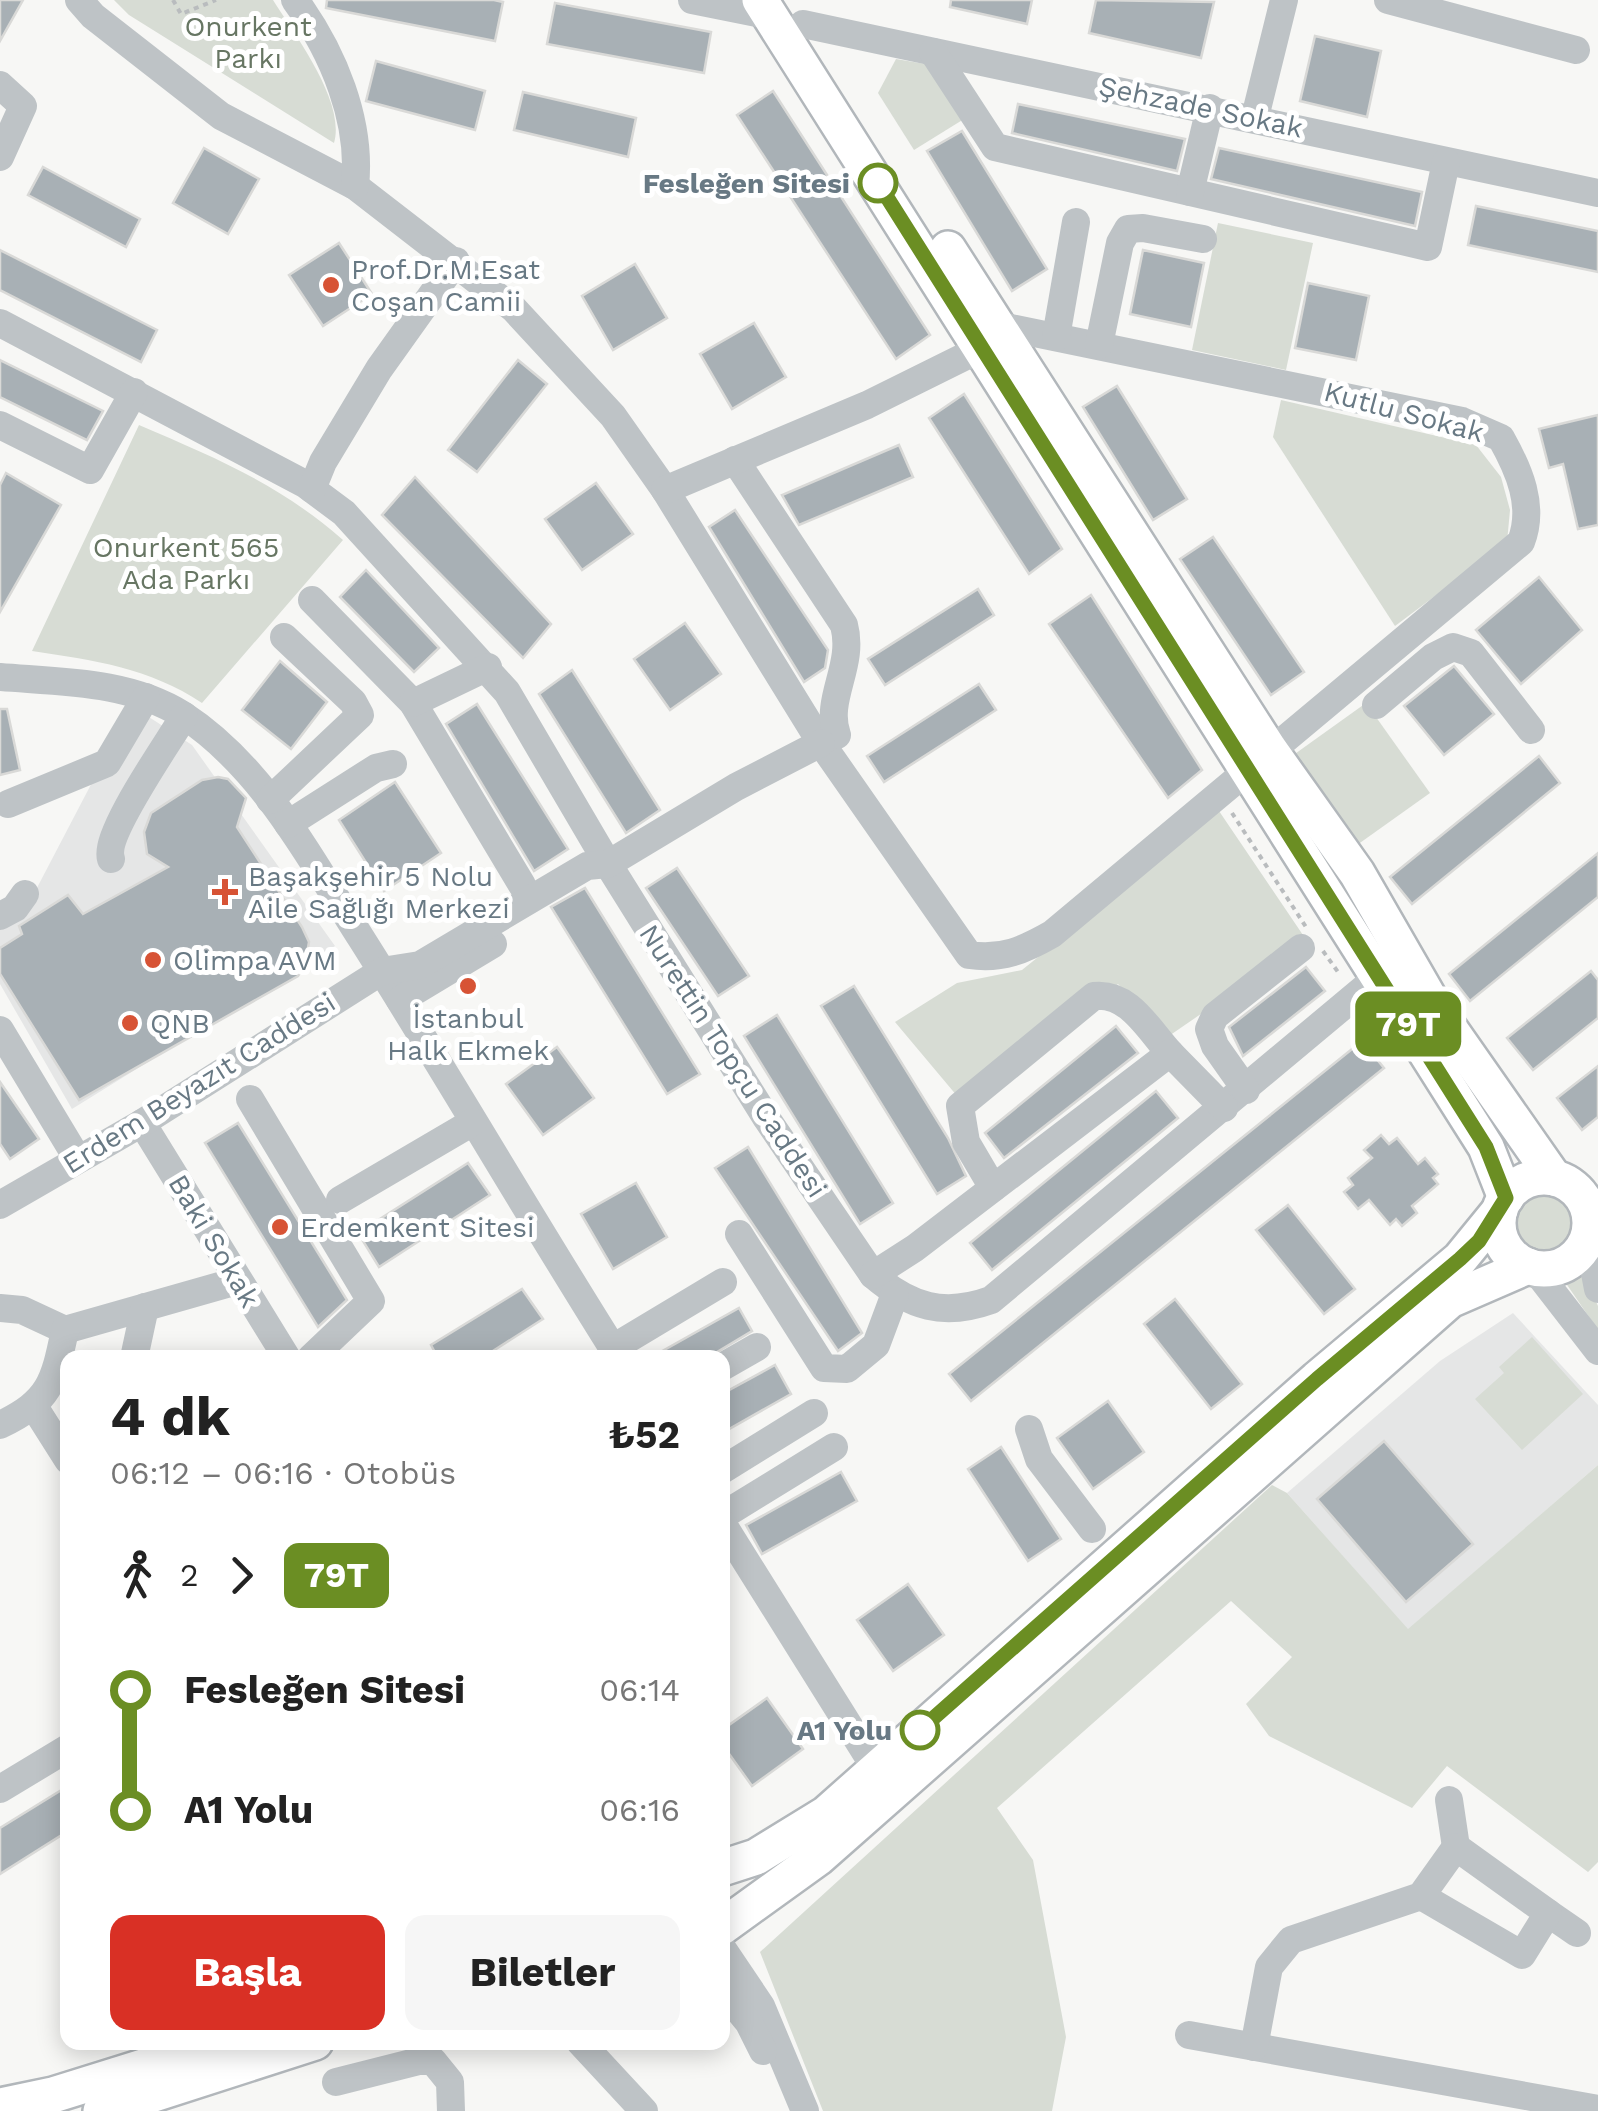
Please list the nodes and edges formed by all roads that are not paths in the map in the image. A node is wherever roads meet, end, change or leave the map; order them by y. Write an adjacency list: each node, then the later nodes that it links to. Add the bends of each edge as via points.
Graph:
1 (79, 0): 14 (street, Kutlu Sokak, via 221,116)
2 (295, 0): 14 (street, via 348,107 359,151)
3 (692, 0): 6 (street, Şehzade Sokak)
4 (1284, 0): 11 (street)
5 (1388, 0): 7 (street)
6 (781, 10): 8 (street, Şehzade Sokak); 21 (main road)
7 (1576, 50)
8 (933, 52): 10 (street, Şehzade Sokak); 15 (street, via 995,147)
9 (0, 85): 12 (street, via 23,106)
10 (1210, 108): 11 (street, Şehzade Sokak); 15 (street)
11 (1255, 117): 13 (street, Şehzade Sokak)
12 (0, 157)
13 (1446, 162): 15 (street, via 1428,247); 16 (street, Şehzade Sokak)
14 (355, 186): 19 (street, Kutlu Sokak)
15 (1190, 192)
16 (1598, 193)
17 (1076, 222): 22 (street)
18 (1203, 240): 23 (street, via 1128,229)
19 (456, 261): 27 (street, via 380,369); 28 (street, Kutlu Sokak, via 514,309 612,416)
20 (0, 324): 24 (street, Nurettin Topçu Caddesi)
21 (989, 337): 22 (street, Kutlu Sokak); 26 (street, via 867,405); 39 (main road)
22 (1056, 337): 23 (street, Kutlu Sokak)
23 (1099, 345): 39 (street, Kutlu Sokak, via 1462,421 1501,438 1511,456 1527,501 1529,522 1521,542)
24 (146, 398): 25 (street, via 90,470); 27 (street, Nurettin Topçu Caddesi)
25 (0, 425)
26 (735, 460): 28 (street); 38 (street, via 844,625 850,646)
27 (312, 489): 31 (street, Nurettin Topçu Caddesi, via 344,513)
28 (665, 490): 38 (street, Kutlu Sokak)
29 (312, 600): 34 (street)
30 (284, 638): 41 (street, via 354,702 360,716)
31 (488, 667): 34 (street); 45 (street, Nurettin Topçu Caddesi)
32 (0, 676): 33 (street)
33 (146, 697): 36 (street); 42 (street, via 107,762)
34 (413, 703): 46 (street)
35 (1376, 705): 37 (street, via 1453,647 1471,653)
36 (184, 716): 41 (street); 44 (street, via 121,821 108,850)
37 (1532, 730)
38 (829, 739): 39 (street, Kutlu Sokak, via 969,954 990,958 1022,952 1052,934); 45 (street, Erdem Beyazıt Caddesi)
39 (1259, 759): 51 (main road); 60 (main road, via 1357,873 1433,1006)
40 (393, 764): 43 (street)
41 (270, 800): 43 (street)
42 (8, 804)
43 (288, 824): 50 (street)
44 (111, 859)
45 (608, 864): 46 (street, Erdem Beyazıt Caddesi, via 587,866); 68 (street, Nurettin Topçu Caddesi)
46 (528, 892): 50 (street, Erdem Beyazıt Caddesi, via 420,965); 52 (street, via 525,925)
47 (25, 894): 48 (street)
48 (0, 916)
49 (1302, 936): 56 (street, via 1209,1029)
50 (382, 970): 52 (street); 58 (street, Erdem Beyazıt Caddesi)
51 (1379, 976): 56 (street, Nurettin Topçu Caddesi); 63 (main road, via 1486,1147)
52 (400, 1000): 57 (street)
53 (0, 1030): 59 (street)
54 (1170, 1053): 56 (street); 61 (street); 61 (street, via 1122,999 1094,996 960,1106 966,1142)
55 (250, 1098): 80 (street, via 370,1301)
56 (1235, 1099): 72 (street, Nurettin Topçu Caddesi, via 991,1300 942,1310)
57 (473, 1122): 62 (street); 81 (street)
58 (142, 1123): 59 (street, Erdem Beyazıt Caddesi); 69 (street, Baki Sokak)
59 (77, 1158): 64 (street, Erdem Beyazıt Caddesi)
60 (1572, 1178): 63 (main road, via 1528,1180); 65 (main road)
61 (993, 1188): 68 (street)
62 (340, 1200)
63 (1503, 1204): 67 (main road, via 1502,1239); 97 (main road, via 1460,1259)
64 (0, 1205)
65 (1592, 1219): 67 (main road, via 1566,1263); 71 (street)
66 (739, 1234): 72 (street, via 824,1368 848,1369 876,1345)
67 (1530, 1266): 83 (street); 104 (main road, via 1450,1300 820,1856)
68 (873, 1275): 72 (street, Nurettin Topçu Caddesi)
69 (236, 1281): 74 (street); 79 (street, Baki Sokak)
70 (724, 1282): 82 (street)
71 (1598, 1289)
72 (895, 1294)
73 (0, 1308): 75 (street, via 22,1310)
74 (145, 1308): 75 (street); 78 (street)
75 (65, 1330): 77 (street)
76 (757, 1347): 85 (street)
77 (61, 1350)
78 (136, 1350)
79 (282, 1350)
80 (319, 1350)
81 (614, 1350)
82 (621, 1350)
83 (1598, 1352)
84 (60, 1355): 86 (street)
85 (730, 1362)
86 (35, 1408): 88 (street); 90 (street)
87 (814, 1414): 92 (street)
88 (0, 1426)
89 (1029, 1429): 94 (street, via 1039,1459)
90 (60, 1447)
91 (834, 1447): 93 (street)
92 (730, 1465)
93 (730, 1514)
94 (1092, 1529)
95 (730, 1532): 97 (street)
96 (60, 1753): 98 (street)
97 (876, 1769): 101 (main road, via 796,1835)
98 (0, 1789)
99 (1450, 1800): 100 (street)
100 (1456, 1847): 102 (street); 103 (street)
101 (730, 1864)
102 (1421, 1896): 103 (street, via 1522,1956); 109 (street, via 1291,1940 1269,1967)
103 (1548, 1913): 105 (street)
104 (730, 1922)
105 (1577, 1933)
106 (730, 1960): 120 (street, via 761,2006)
107 (730, 2000): 119 (street, via 749,2024)
108 (1190, 2035): 109 (street)
109 (1254, 2046): 115 (street)
110 (197, 2050): 114 (main road)
111 (291, 2050): 116 (main road)
112 (587, 2050): 118 (street)
113 (336, 2082): 117 (street, via 432,2061 450,2082)
114 (0, 2106)
115 (1598, 2109)
116 (101, 2111)
117 (450, 2111)
118 (644, 2111)
119 (788, 2111)
120 (805, 2111)

